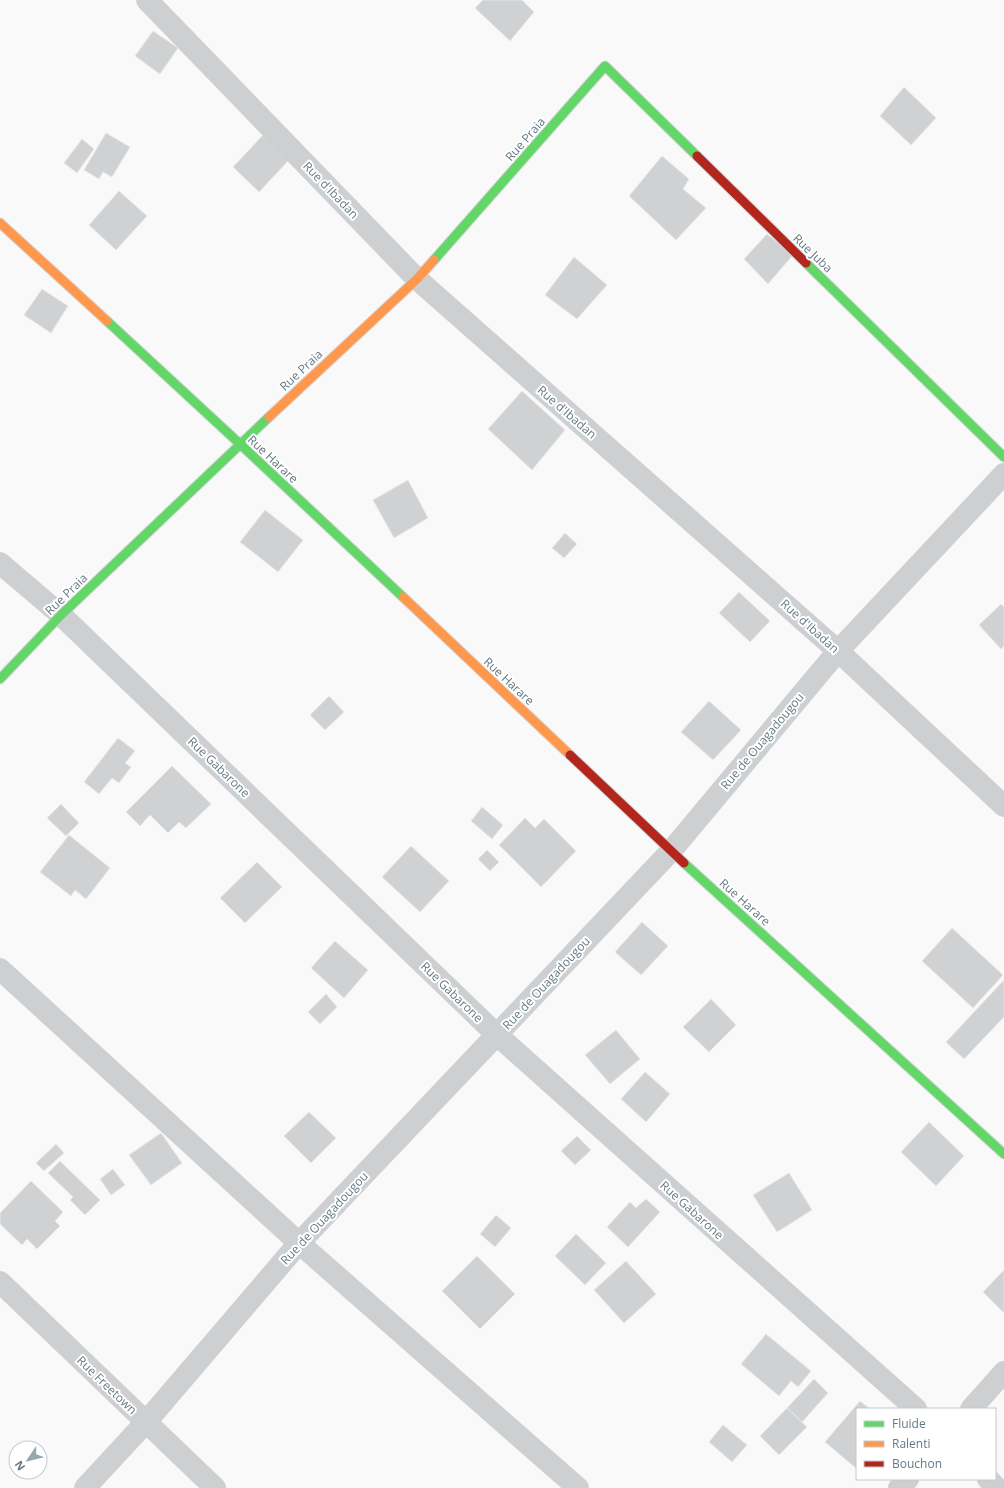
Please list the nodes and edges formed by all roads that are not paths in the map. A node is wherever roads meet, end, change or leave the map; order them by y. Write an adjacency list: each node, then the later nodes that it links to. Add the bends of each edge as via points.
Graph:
1 (147, 0): 4 (street, Rue d'Ibadan)
2 (605, 66): 4 (street, Rue Praia); 6 (street, Rue Juba)
3 (0, 224): 5 (street, Rue Harare)
4 (417, 279): 5 (street, Rue Praia); 10 (street, Rue d'Ibadan)
5 (240, 444): 9 (street, Rue Praia); 13 (street, Rue Harare)
6 (1004, 457)
7 (1004, 474): 10 (street, Rue de Ouagadougou)
8 (0, 562): 9 (street, Rue Gabarone)
9 (61, 615): 11 (street, Rue Praia); 15 (street, Rue Gabarone)
10 (838, 651): 12 (street, Rue d'Ibadan); 13 (street, Rue de Ouagadougou)
11 (0, 679)
12 (1004, 806)
13 (671, 851): 15 (street, Rue de Ouagadougou); 16 (street, Rue Harare)
14 (0, 969): 17 (street)
15 (496, 1035): 17 (street, Rue de Ouagadougou); 20 (street, Rue Gabarone)
16 (1004, 1154)
17 (299, 1243): 22 (street, Rue de Ouagadougou); 27 (street)
18 (0, 1282): 22 (street, Rue Freetown)
19 (1004, 1372): 21 (street)
20 (915, 1408)
21 (972, 1408)
22 (146, 1422): 25 (street, Rue de Ouagadougou); 26 (street, Rue Freetown)
23 (907, 1480): 28 (street)
24 (989, 1480): 29 (street)
25 (84, 1488)
26 (214, 1488)
27 (578, 1488)
28 (899, 1488)
29 (997, 1488)

